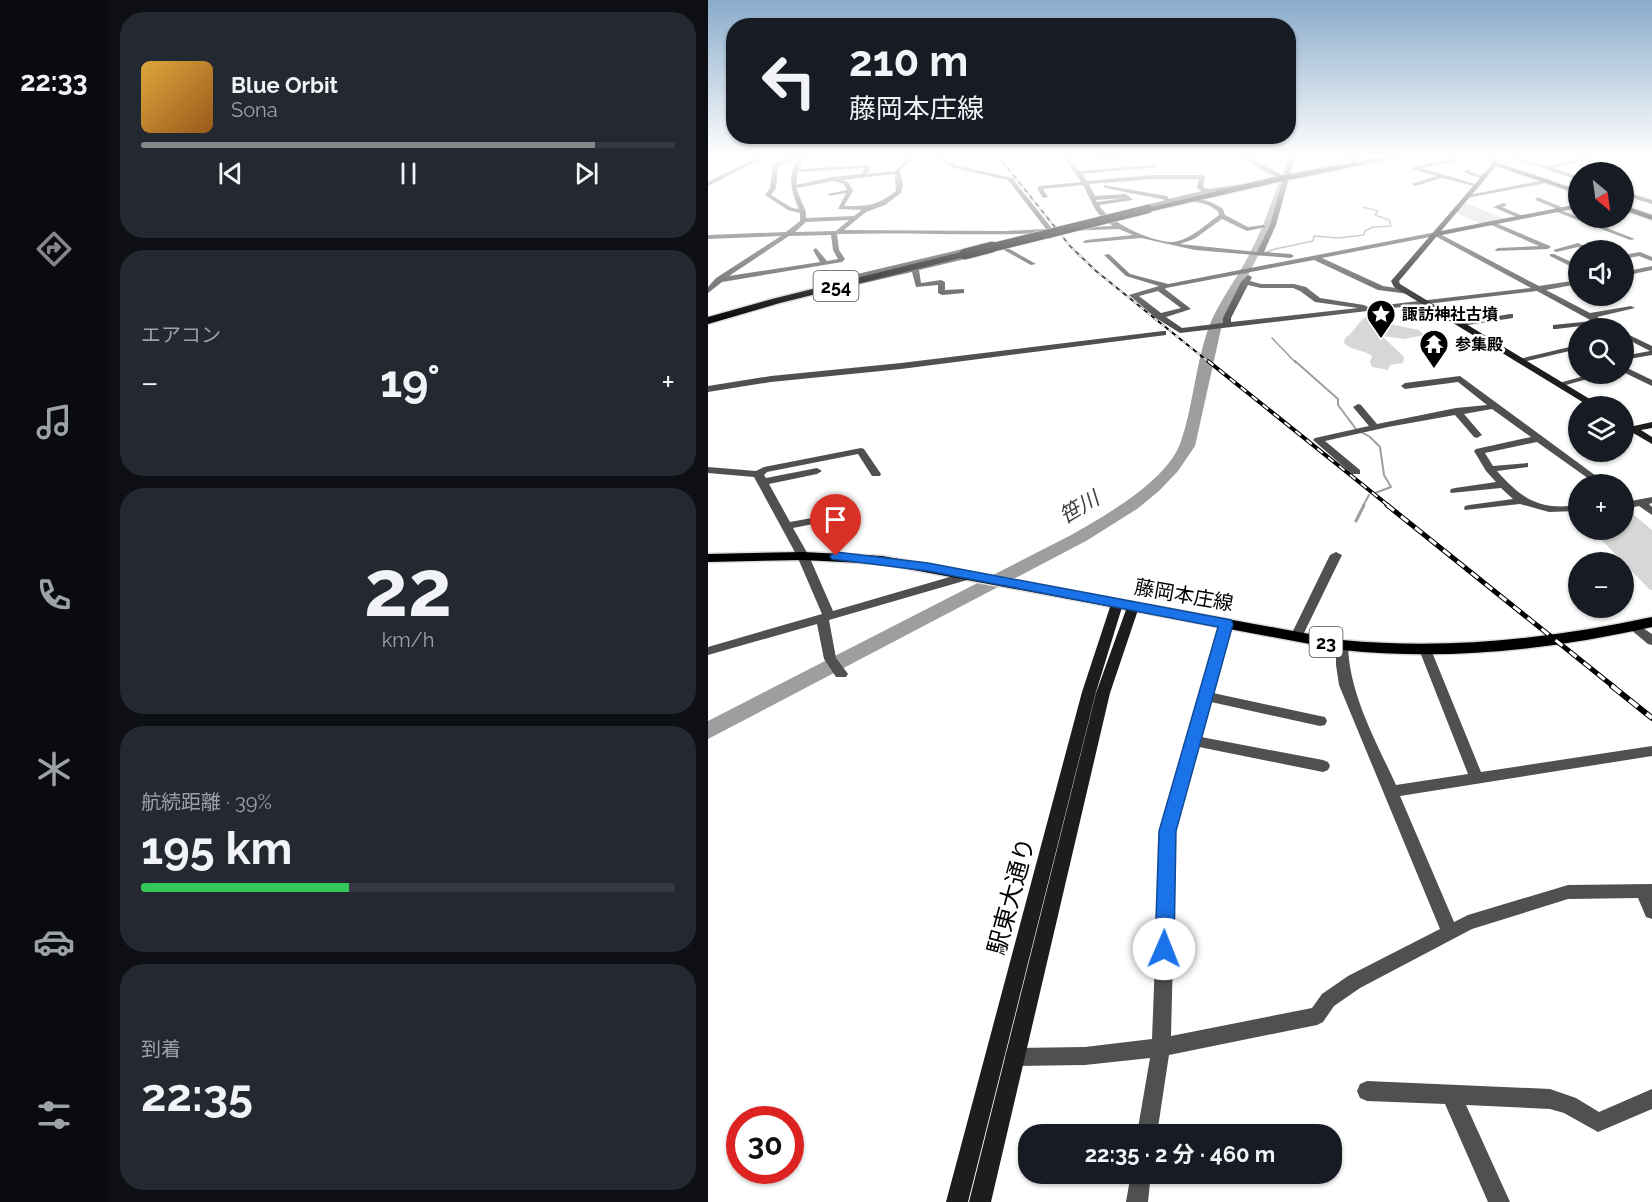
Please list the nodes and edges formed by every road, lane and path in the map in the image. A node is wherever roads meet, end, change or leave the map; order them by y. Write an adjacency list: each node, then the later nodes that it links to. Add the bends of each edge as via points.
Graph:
1 (798, 213): 14 (street)
2 (803, 213): 14 (street)
3 (863, 213): 18 (street)
4 (1036, 213): 24 (street)
5 (1101, 213): 16 (street)
6 (1117, 213): 16 (street)
7 (1137, 213): 68 (highway, 254, bridge)
8 (1139, 213): 19 (street)
9 (1276, 213): 50 (street)
10 (1453, 213): 29 (street)
11 (1511, 213): 17 (street)
12 (1542, 213): 17 (street)
13 (1567, 213): 35 (street, via 1632,239)
14 (804, 216): 18 (street); 30 (street)
15 (1222, 216): 22 (street, via 1247,229); 39 (street, via 1192,238)
16 (1103, 217): 19 (street); 23 (street, via 1070,225)
17 (1521, 217): 20 (street)
18 (858, 218): 26 (street)
19 (1111, 222): 21 (street)
20 (1491, 223): 29 (street); 40 (street)
21 (1122, 227): 23 (street); 31 (street)
22 (1263, 227)
23 (1073, 230): 24 (street)
24 (1050, 231): 33 (street, via 1055,236)
25 (1394, 231): 34 (street)
26 (836, 232): 27 (street); 30 (street); 55 (street, via 836,250 842,259)
27 (942, 232): 28 (street); 36 (street)
28 (964, 233): 33 (street); 38 (street)
29 (1436, 234): 34 (street); 69 (street); 72 (street, via 1395,281)
30 (786, 236): 32 (street); 63 (street)
31 (1143, 236): 37 (street); 39 (street)
32 (708, 237)
33 (1023, 238): 38 (street); 43 (street)
34 (1408, 239): 51 (street)
35 (1629, 240)
36 (940, 241)
37 (1086, 242)
38 (989, 244): 43 (street); 52 (street)
39 (1173, 244): 50 (street)
40 (1548, 247): 45 (street); 46 (street)
41 (1568, 248): 46 (street)
42 (938, 249): 52 (street)
43 (1002, 249): 56 (street); 60 (street)
44 (816, 250): 55 (street)
45 (1498, 250)
46 (1560, 251): 47 (street); 54 (street, via 1552,255)
47 (1568, 252)
48 (1107, 255): 66 (street, via 1128,275)
49 (1634, 255): 53 (street)
50 (1262, 256): 51 (street); 57 (street)
51 (1311, 257): 57 (street); 72 (street, via 1381,288)
52 (936, 258): 68 (street, via 852,278)
53 (1652, 259)
54 (1568, 263)
55 (825, 264): 63 (street)
56 (1033, 264)
57 (1252, 268): 64 (street); 66 (street)
58 (1652, 268): 61 (street)
59 (1634, 269): 61 (street)
60 (915, 270): 68 (street); 71 (street, via 919,285 941,282 942,293)
61 (1638, 271): 62 (street)
62 (1634, 272)
63 (718, 280): 70 (street)
64 (1245, 282): 75 (street, via 1294,286 1318,300); 82 (street)
65 (1568, 284): 69 (street)
66 (1168, 286): 67 (street)
67 (1159, 288): 76 (street, via 1133,295); 76 (street, via 1187,309)
68 (820, 290): 80 (highway, 254)
69 (1537, 290): 73 (street); 78 (street)
70 (708, 291)
71 (961, 291)
72 (1406, 292): 73 (street)
73 (1429, 305): 75 (street); 81 (street)
74 (1630, 308): 78 (street)
75 (1380, 310): 82 (street)
76 (1159, 316): 82 (street, via 1180,331)
77 (1510, 316): 81 (street)
78 (1589, 316): 79 (street)
79 (1593, 318)
80 (708, 321)
81 (1461, 324): 90 (street)
82 (1220, 325)
83 (1568, 326): 84 (street)
84 (1556, 327)
85 (1163, 333): 96 (street)
86 (1634, 341): 88 (street)
87 (1568, 349): 90 (street)
88 (1652, 351): 89 (street)
89 (1634, 355)
90 (1519, 360): 94 (street)
91 (1634, 374): 93 (street)
92 (1568, 382): 94 (street)
93 (1652, 383)
94 (1559, 384): 97 (street)
95 (1405, 386): 98 (street, via 1460,379)
96 (708, 388)
97 (1579, 396)
98 (1494, 406): 100 (street); 105 (street)
99 (1358, 407): 102 (street)
100 (1456, 411): 102 (street); 104 (street)
101 (1652, 424): 103 (street)
102 (1375, 426): 111 (street, via 1318,440)
103 (1634, 429): 106 (street)
104 (1477, 435)
105 (1540, 438): 108 (street, via 1482,449 1480,456); 113 (street)
106 (1652, 441)
107 (1524, 465): 108 (street)
108 (1490, 469): 115 (street)
109 (708, 470): 114 (street)
110 (816, 471): 114 (street)
111 (1356, 472)
112 (876, 474): 114 (street, via 861,451 764,470)
113 (1589, 474)
114 (761, 478): 125 (street)
115 (1505, 484): 116 (street); 118 (street)
116 (1455, 491)
117 (1652, 500): 119 (street)
118 (1522, 501): 121 (street); 122 (street)
119 (1640, 502): 120 (street); 123 (street)
120 (1634, 504)
121 (1469, 508)
122 (1568, 511)
123 (1652, 512)
124 (833, 517): 125 (street)
125 (786, 526): 127 (street)
126 (1336, 555): 135 (street)
127 (803, 556): 128 (main road, 藤岡本庄線 / 23); 129 (main road, 藤岡本庄線 / 23, via 882,560); 131 (street)
128 (708, 558)
129 (977, 577): 130 (main road, 藤岡本庄線 / 23); 131 (street)
130 (1125, 605): 133 (main road, 藤岡本庄線 / 23); 152 (street, 駅東大通り); 158 (street, 駅東大通り, via 1089,692)
131 (825, 616): 138 (street); 140 (street, via 830,659)
132 (1652, 622): 134 (main road, 藤岡本庄線 / 23)
133 (1226, 624): 135 (main road, 藤岡本庄線 / 23); 141 (street)
134 (1634, 626): 136 (street); 139 (main road, 藤岡本庄線 / 23, via 1516,647)
135 (1296, 637): 137 (main road, 藤岡本庄線 / 23)
136 (1652, 641)
137 (1342, 645): 139 (main road, 藤岡本庄線 / 23); 147 (street, via 1346,685)
138 (708, 651)
139 (1426, 652): 146 (street)
140 (841, 674)
141 (1204, 696): 142 (street); 143 (street)
142 (1320, 721)
143 (1192, 740): 145 (street); 151 (street, via 1168,831)
144 (1652, 751): 146 (street)
145 (1323, 766)
146 (1477, 779): 147 (street)
147 (1391, 792): 150 (street)
148 (1648, 892): 149 (street); 150 (street, via 1568,892)
149 (1652, 912)
150 (1450, 932): 151 (street, via 1354,982 1328,1000 1317,1016)
151 (1161, 1047): 152 (street, via 1085,1056); 156 (street)
152 (1014, 1057): 159 (street, 駅東大通り)
153 (1367, 1091): 154 (street)
154 (1451, 1095): 155 (street, via 1550,1099 1598,1122); 161 (street)
155 (1652, 1099)
156 (1149, 1124)
157 (1139, 1184): 160 (street)
158 (957, 1202)
159 (980, 1202)
160 (1137, 1202)
161 (1499, 1202)

